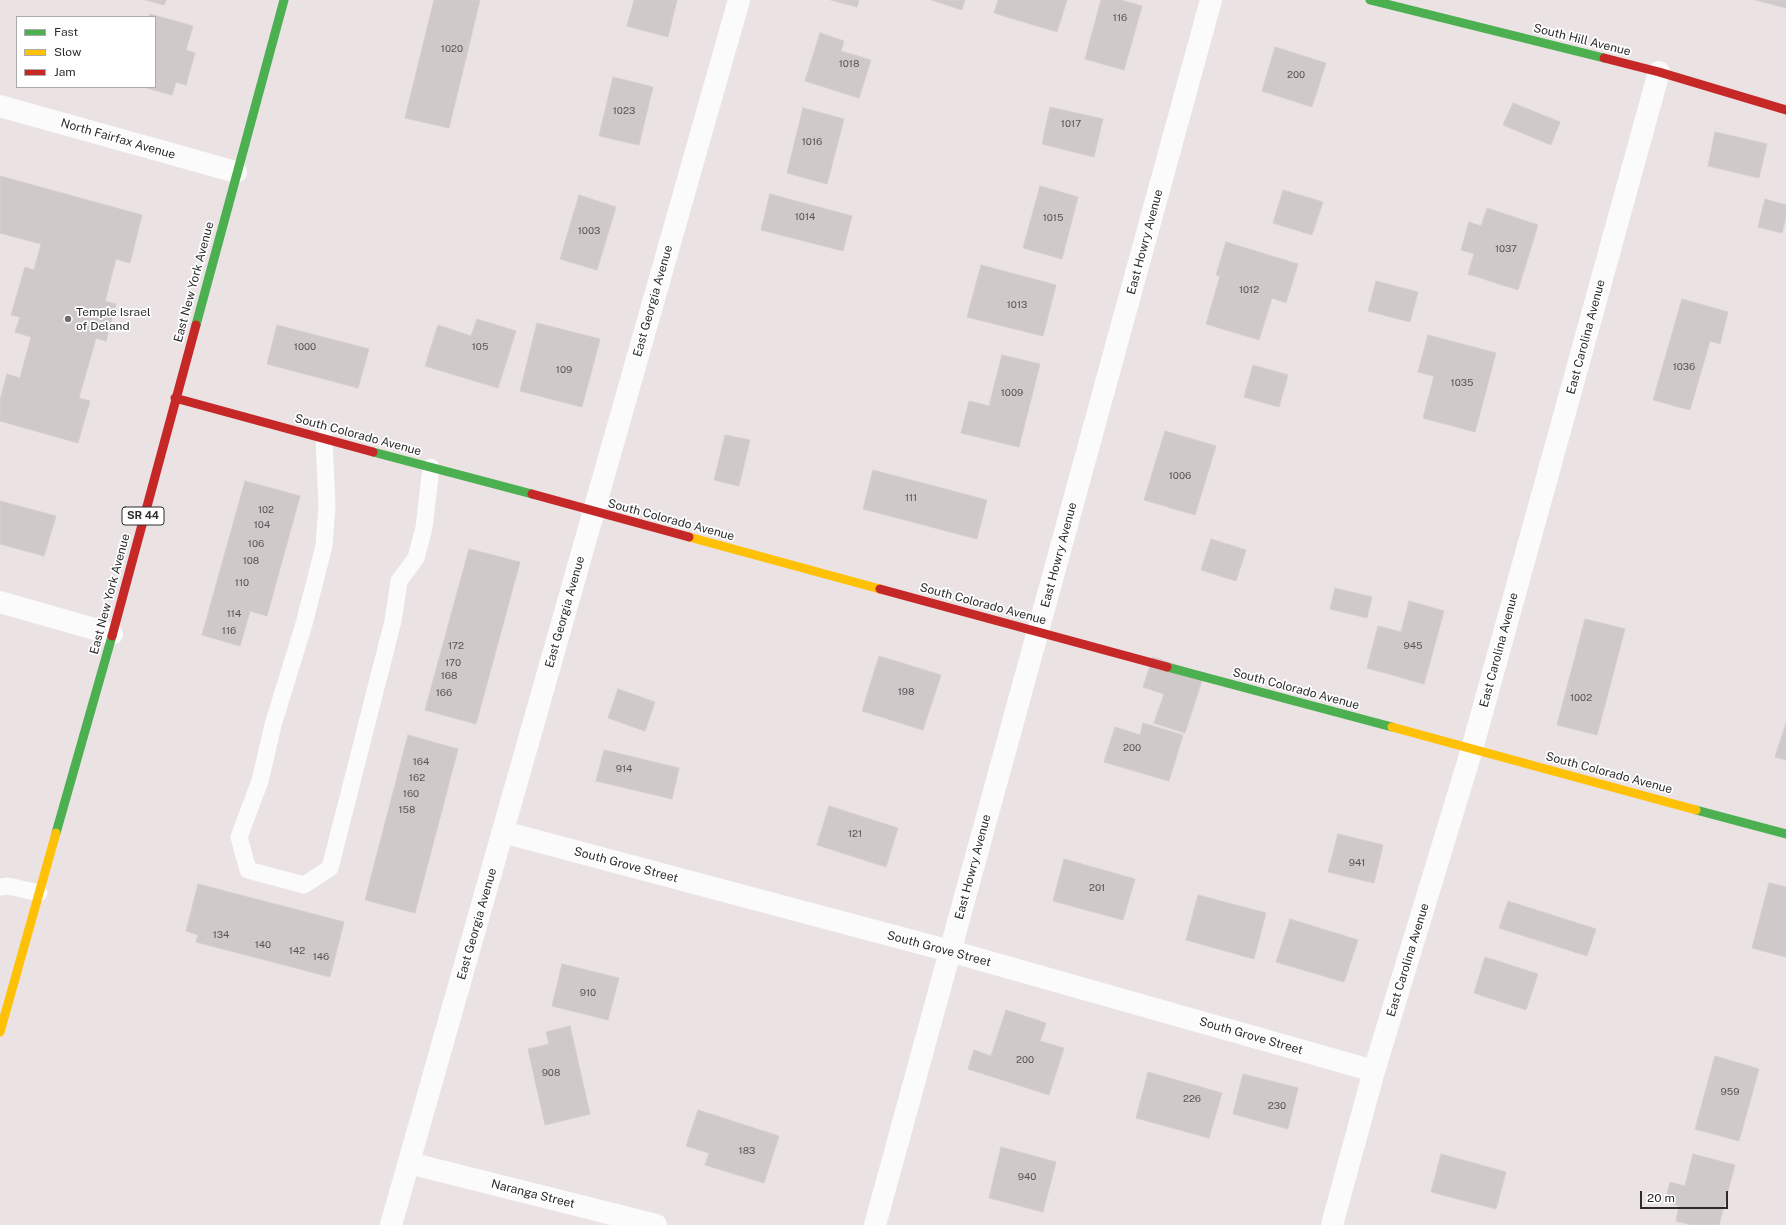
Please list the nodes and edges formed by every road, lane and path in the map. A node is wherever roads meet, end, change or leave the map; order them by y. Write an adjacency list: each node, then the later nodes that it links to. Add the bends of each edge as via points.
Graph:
1 (284, 0): 8 (street, East New York Avenue / SR 44)
2 (739, 0): 12 (street, East Georgia Avenue)
3 (1211, 0): 14 (street, East Howry Avenue)
4 (1370, 0): 5 (street, South Hill Avenue)
5 (1659, 72): 7 (street, South Hill Avenue); 16 (street, East Carolina Avenue)
6 (0, 106): 8 (street, North Fairfax Avenue)
7 (1786, 110)
8 (236, 172): 9 (street, East New York Avenue / SR 44)
9 (175, 398): 10 (street, South Colorado Avenue); 15 (street, East New York Avenue / SR 44)
10 (324, 438): 11 (street, South Colorado Avenue); 11 (lane, via 327,506 324,546 304,624 273,725 260,781 239,838 248,870 304,885 330,868 393,621 399,581 416,558 424,528)
11 (431, 467): 12 (street, South Colorado Avenue)
12 (594, 511): 14 (street, South Colorado Avenue); 17 (street, East Georgia Avenue)
13 (0, 602): 15 (street)
14 (1038, 632): 16 (street, South Colorado Avenue); 21 (street, East Howry Avenue)
15 (112, 634): 20 (street, East New York Avenue / SR 44)
16 (1472, 749): 18 (street, South Colorado Avenue); 23 (street, East Carolina Avenue)
17 (503, 832): 21 (street, South Grove Street); 24 (street, East Georgia Avenue)
18 (1786, 834)
19 (0, 887): 20 (lane, via 8,886)
20 (39, 893): 22 (street, East New York Avenue / SR 44)
21 (950, 951): 23 (street, South Grove Street); 27 (street, East Howry Avenue)
22 (0, 1032)
23 (1374, 1071): 28 (street, East Carolina Avenue)
24 (409, 1163): 25 (street, East Georgia Avenue); 26 (street, Naranga Street)
25 (391, 1225)
26 (656, 1225)
27 (875, 1225)
28 (1332, 1225)

